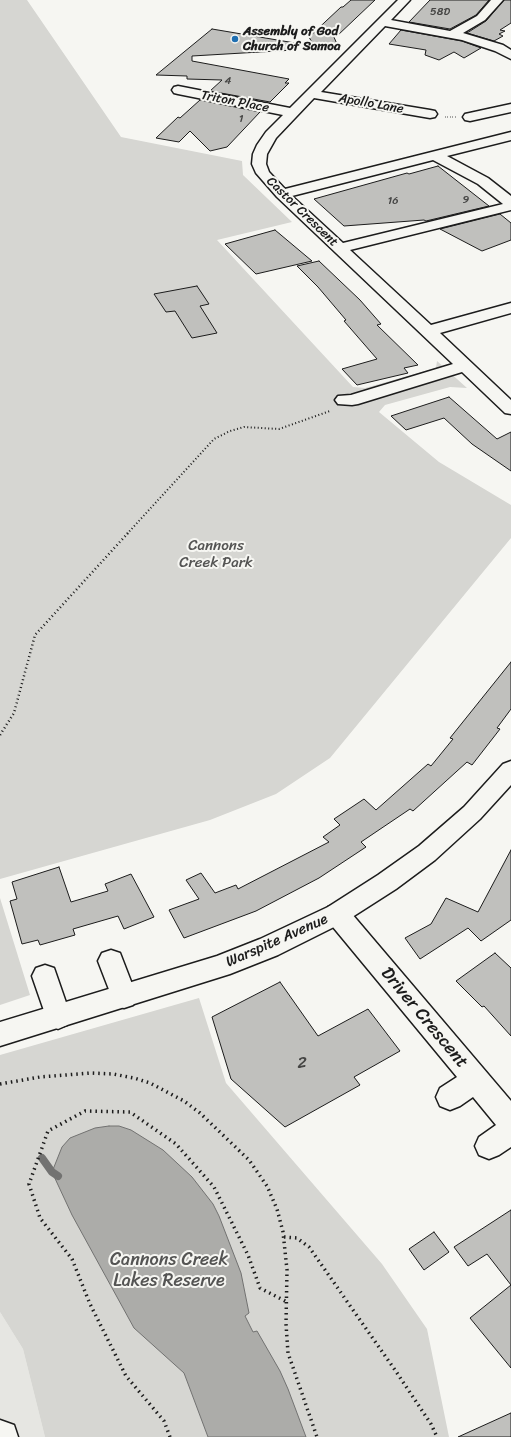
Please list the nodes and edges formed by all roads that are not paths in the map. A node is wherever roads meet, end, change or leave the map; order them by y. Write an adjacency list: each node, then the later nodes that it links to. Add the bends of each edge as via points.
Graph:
1 (404, 0): 3 (street, Castor Crescent)
2 (497, 0): 4 (street, via 478,20)
3 (382, 22): 4 (street); 8 (street, Castor Crescent, via 342,64)
4 (453, 34): 6 (street)
5 (511, 44): 6 (street)
6 (499, 48): 7 (street)
7 (511, 55)
8 (329, 68): 9 (street); 11 (street, Castor Crescent)
9 (316, 72)
10 (178, 90): 13 (street, Triton Place)
11 (312, 94): 13 (street, Castor Crescent); 14 (street, Apollo Lane)
12 (511, 108): 15 (street)
13 (293, 113): 18 (street, Castor Crescent, via 271,135 260,154 259,164 263,173)
14 (430, 114)
15 (470, 117)
16 (511, 136): 17 (street)
17 (434, 155): 18 (street); 19 (street, via 483,181)
18 (282, 194): 20 (street, Castor Crescent)
19 (511, 204): 20 (street)
20 (339, 248): 22 (street, Castor Crescent)
21 (511, 308): 22 (street)
22 (428, 331): 23 (street, Castor Crescent)
23 (464, 366): 24 (street, via 352,400); 25 (street, Castor Crescent)
24 (344, 400)
25 (511, 409)
26 (511, 770): 27 (street, Warspite Avenue, via 472,813 427,853)
27 (337, 914): 30 (street, Warspite Avenue, via 262,950); 33 (street, Driver Crescent)
28 (111, 961): 30 (street)
29 (45, 976): 31 (street)
30 (124, 997): 31 (street, Warspite Avenue)
31 (58, 1017): 32 (street, Warspite Avenue)
32 (0, 1034)
33 (476, 1080): 34 (street); 35 (street, Driver Crescent)
34 (450, 1097)
35 (511, 1122)

